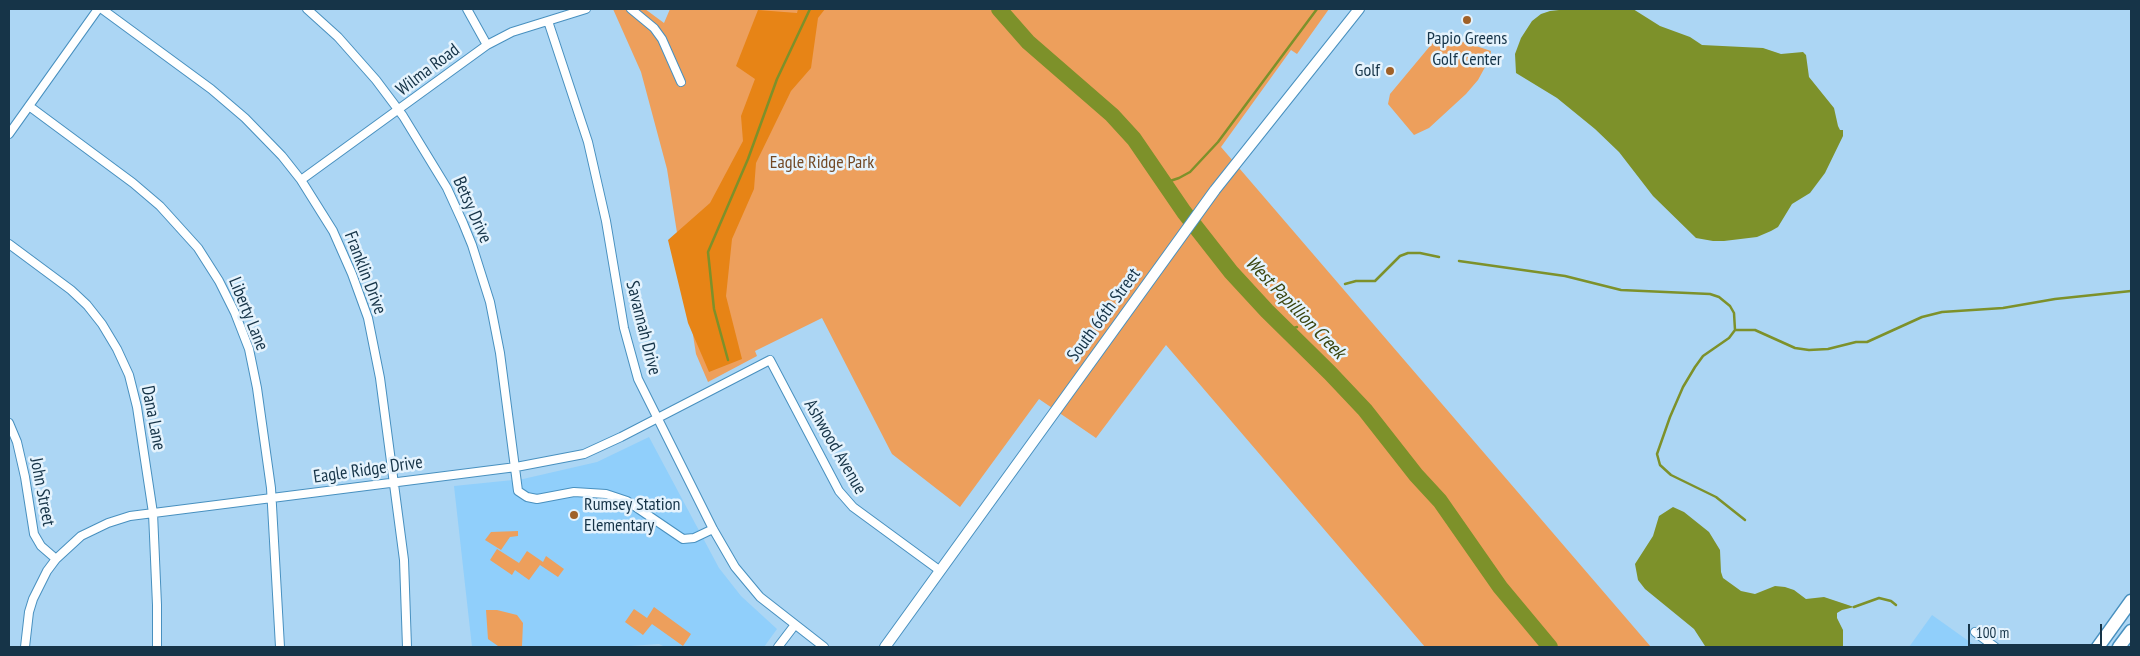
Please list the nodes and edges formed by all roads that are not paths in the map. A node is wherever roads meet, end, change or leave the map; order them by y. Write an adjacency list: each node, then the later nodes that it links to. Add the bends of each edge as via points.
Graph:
1 (98, 9): 11 (street)
2 (102, 9): 14 (street, Franklin Drive, via 245,118)
3 (308, 9): 12 (street, Betsy Drive, via 338,37)
4 (467, 9): 9 (street)
5 (586, 9): 8 (street, Wilma Road)
6 (631, 9): 10 (street, via 662,39)
7 (1359, 9): 25 (street, South 66th Street, via 1215,190)
8 (548, 21): 9 (street, Wilma Road, via 512,32); 17 (street, Savannah Drive, via 588,142 638,379)
9 (487, 45): 12 (street, Wilma Road)
10 (681, 82)
11 (29, 106): 13 (street); 21 (street, Liberty Lane, via 133,183 160,206 198,248 235,313 249,349)
12 (399, 110): 14 (street, Wilma Road); 19 (street, Betsy Drive, via 447,188 472,245 490,302)
13 (9, 134)
14 (301, 180): 20 (street, Franklin Drive, via 333,231 368,318)
15 (9, 244): 22 (street, Dana Lane, via 87,305 117,349 129,375 137,407)
16 (770, 360): 17 (street, Eagle Ridge Drive); 25 (street, Ashwood Avenue, via 839,491 859,512)
17 (657, 418): 19 (street, Eagle Ridge Drive, via 584,454); 23 (street, Savannah Drive)
18 (9, 423): 24 (street, John Street, via 17,442 34,534)
19 (516, 467): 20 (street, Eagle Ridge Drive); 23 (street, Betsy Drive, via 518,491 527,497 537,499 574,492 606,494 627,501 683,538 694,538)
20 (394, 481): 21 (street, Eagle Ridge Drive); 33 (street, Franklin Drive, via 404,560)
21 (272, 498): 22 (street, Eagle Ridge Drive); 32 (street, Liberty Lane)
22 (153, 513): 24 (street, Eagle Ridge Drive, via 108,523 81,536); 31 (street, Dana Lane)
23 (713, 529): 27 (street, Savannah Drive, via 734,567 760,597)
24 (56, 560): 30 (street, Eagle Ridge Drive, via 33,599)
25 (939, 570): 36 (street, South 66th Street)
26 (2131, 601): 38 (main road)
27 (794, 626): 34 (street); 35 (street, Savannah Drive)
28 (2131, 630): 39 (main road)
29 (1975, 632): 37 (street)
30 (25, 647)
31 (157, 647)
32 (280, 647)
33 (407, 647)
34 (778, 647)
35 (824, 647)
36 (885, 647)
37 (1996, 647)
38 (2098, 647)
39 (2119, 647)

